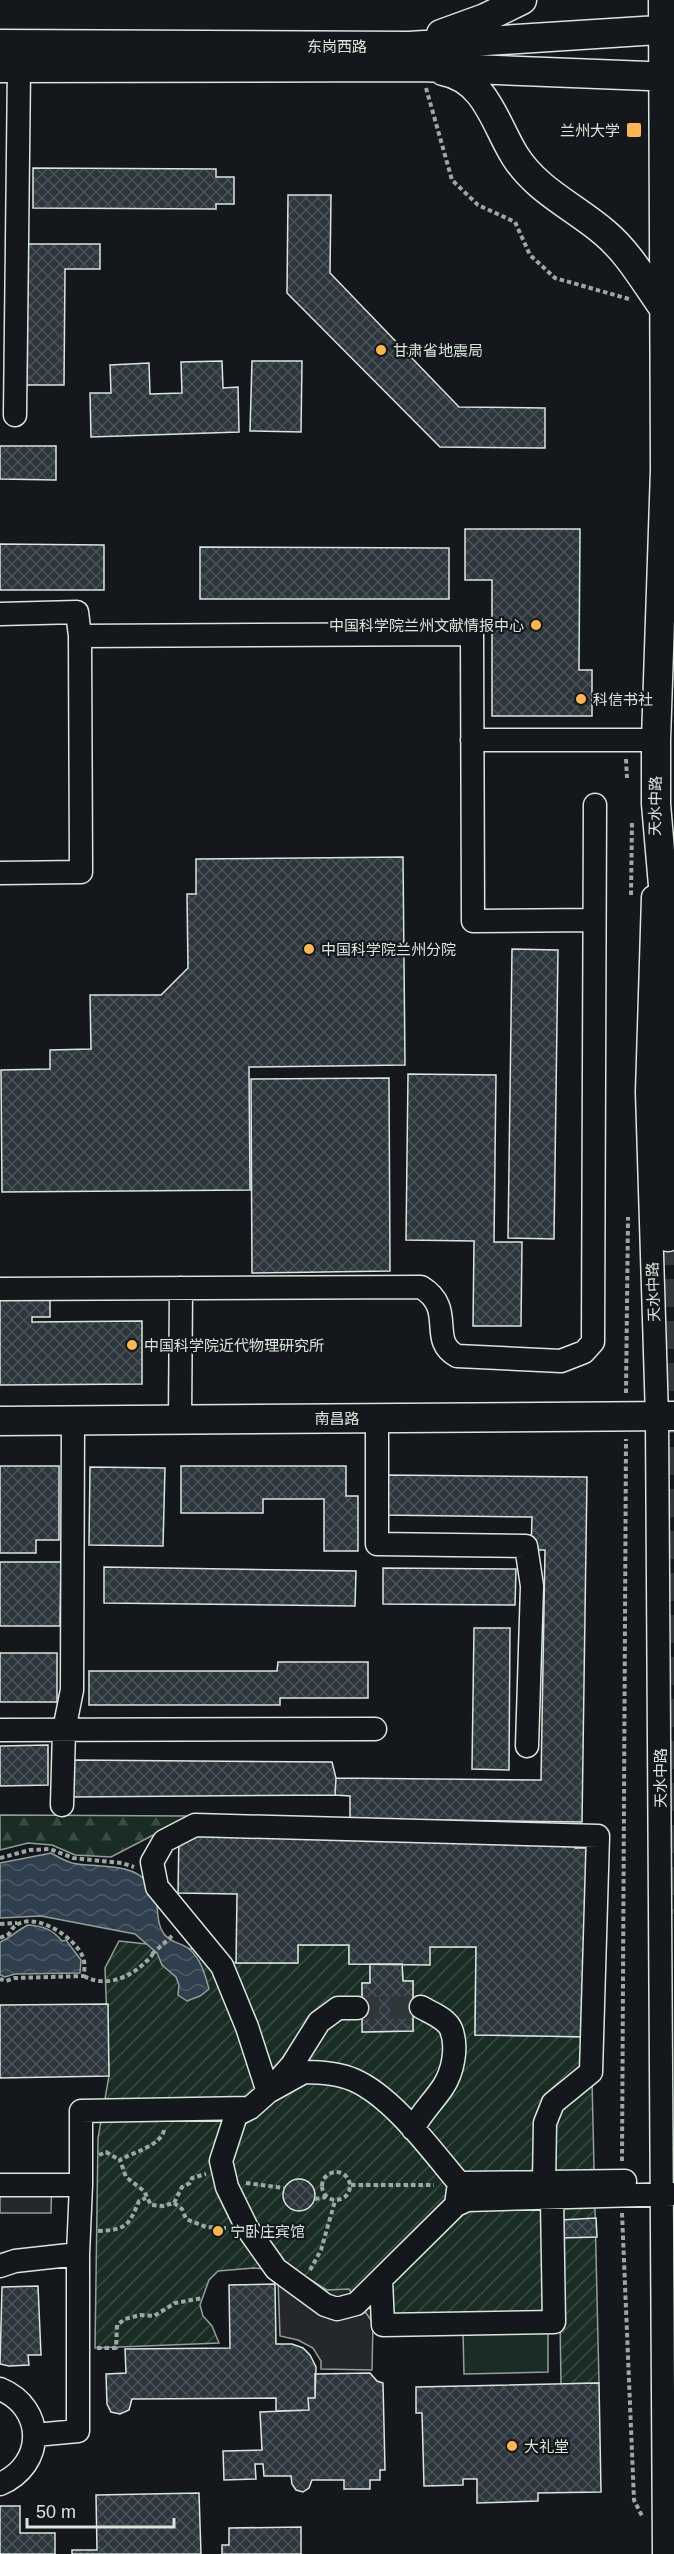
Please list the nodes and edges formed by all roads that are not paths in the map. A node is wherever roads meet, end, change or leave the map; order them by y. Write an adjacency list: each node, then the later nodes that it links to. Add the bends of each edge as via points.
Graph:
1 (522, 0): 5 (main road)
2 (663, 0): 3 (main road, 天水中路)
3 (669, 29): 5 (main road, 东岗西路); 7 (main road, 天水中路)
4 (0, 44): 5 (main road, 东岗西路)
5 (415, 56): 6 (main road, 东岗西路); 7 (main road, 东岗西路); 8 (main road, via 476,88 527,173 617,243)
6 (10, 68): 9 (street)
7 (669, 77): 8 (main road, 天水中路)
8 (665, 310): 13 (main road, 天水中路, via 665,470)
9 (15, 415)
10 (0, 614): 11 (street, via 77,612)
11 (80, 636): 12 (street, via 472,634); 16 (street, via 81,872)
12 (472, 740): 13 (street); 17 (street, via 473,921)
13 (656, 740): 15 (main road, 天水中路)
14 (595, 804): 17 (street)
15 (644, 808): 18 (main road, via 671,978); 21 (street, 天水中路, via 647,1092)
16 (0, 873)
17 (594, 920): 19 (street, via 593,1342 584,1352 561,1361 457,1356 442,1341 442,1317 435,1299 420,1287)
18 (668, 1237)
19 (181, 1288): 20 (street); 25 (street)
20 (0, 1289)
21 (666, 1417): 22 (main road, 南昌路); 38 (street, 天水中路)
22 (377, 1418): 25 (main road, 南昌路); 29 (street, via 377,1544 526,1546 532,1586)
23 (0, 1420): 24 (main road, 南昌路)
24 (73, 1420): 25 (main road, 南昌路); 27 (street, via 72,1690)
25 (180, 1420)
26 (0, 1730): 27 (street)
27 (64, 1730): 28 (street); 30 (street)
28 (375, 1730)
29 (527, 1746)
30 (62, 1805)
31 (421, 2007): 35 (street, via 450,2028 454,2052 444,2086)
32 (357, 2008): 33 (street, via 338,2008 319,2022 292,2065)
33 (268, 2092): 34 (street); 35 (street, via 304,2072 324,2072 354,2080 378,2095); 39 (street, via 222,1965 157,1887 152,1862 164,1841 195,1825 598,1836 591,2072 553,2103 544,2123)
34 (250, 2108): 37 (street, via 81,2111); 43 (street, via 236,2115 221,2161 247,2228 276,2270 325,2305 337,2309 356,2304)
35 (413, 2129): 40 (street)
36 (0, 2185): 37 (street)
37 (81, 2185): 41 (street)
38 (668, 2187): 39 (street); 47 (street, 天水中路)
39 (548, 2191): 40 (street); 43 (street, via 554,2322 383,2325)
40 (458, 2194): 43 (street)
41 (78, 2254): 42 (street); 45 (street, via 78,2431)
42 (0, 2266)
43 (381, 2280)
44 (0, 2389): 45 (street, via 24,2405)
45 (35, 2435): 46 (street, via 25,2468)
46 (0, 2484)
47 (664, 2554)

